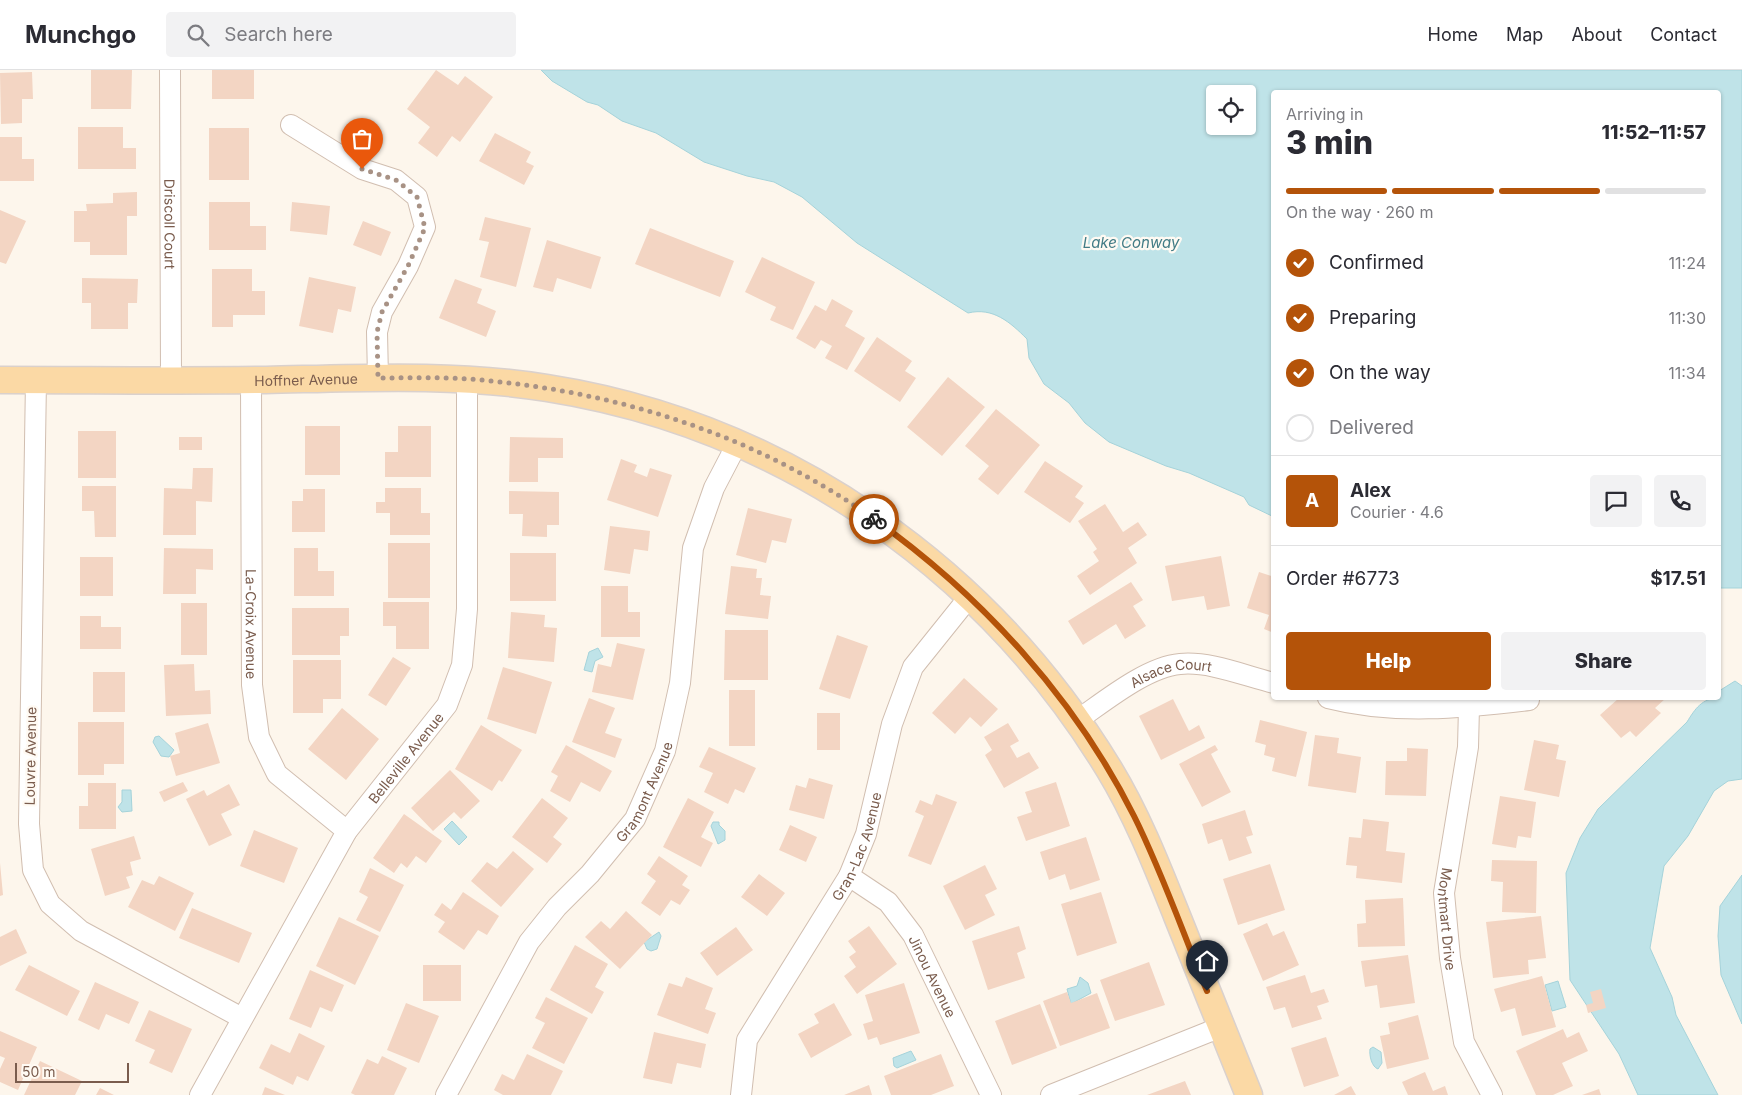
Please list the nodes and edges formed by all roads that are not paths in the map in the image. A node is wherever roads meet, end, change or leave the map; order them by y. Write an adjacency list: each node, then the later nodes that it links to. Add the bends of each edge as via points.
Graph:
1 (170, 70): 3 (street, Driscoll Court)
2 (291, 124): 4 (street, via 362,169 396,180 417,197 425,228 382,312 377,332)
3 (171, 378): 7 (main road, Hoffner Avenue); 8 (main road, Hoffner Avenue)
4 (378, 378): 5 (main road, Hoffner Avenue); 8 (main road, Hoffner Avenue)
5 (467, 379): 9 (main road, Hoffner Avenue, via 597,397 666,415); 16 (street, Belleville Avenue, via 467,609 462,665 447,705)
6 (0, 380): 7 (main road, Hoffner Avenue)
7 (36, 380): 18 (street, Louvre Avenue, via 29,824 33,870 50,904 81,931)
8 (251, 380): 16 (street, La-Croix Avenue, via 252,685 259,737 277,774)
9 (738, 442): 10 (main road, Hoffner Avenue, via 861,510 907,542); 21 (street, Gramont Avenue, via 714,488 693,548 680,683 665,751 635,819 529,942)
10 (970, 596): 15 (main road, Hoffner Avenue, via 1009,637); 17 (street, Gran-Lac Avenue, via 913,667 892,724 866,834)
11 (1271, 682): 15 (street, Alsace Court, via 1203,665 1179,664 1151,672)
12 (1340, 700): 14 (street, via 1380,707)
13 (1529, 700): 14 (street)
14 (1469, 707): 26 (street, Montmart Drive, via 1468,747 1444,893 1450,958 1464,1042)
15 (1076, 721): 19 (main road, Hoffner Avenue, via 1110,770 1135,817)
16 (347, 831): 18 (street, Belleville Avenue)
17 (850, 876): 22 (street, Gran-Lac Avenue, via 747,1040); 23 (street, Jinou Avenue, via 888,902 913,935)
18 (242, 1018): 20 (street, Belleville Avenue)
19 (1221, 1027): 24 (street); 25 (main road, Hoffner Avenue)
20 (200, 1095)
21 (446, 1095)
22 (741, 1095)
23 (991, 1095)
24 (1051, 1095)
25 (1249, 1095)
26 (1492, 1095)

